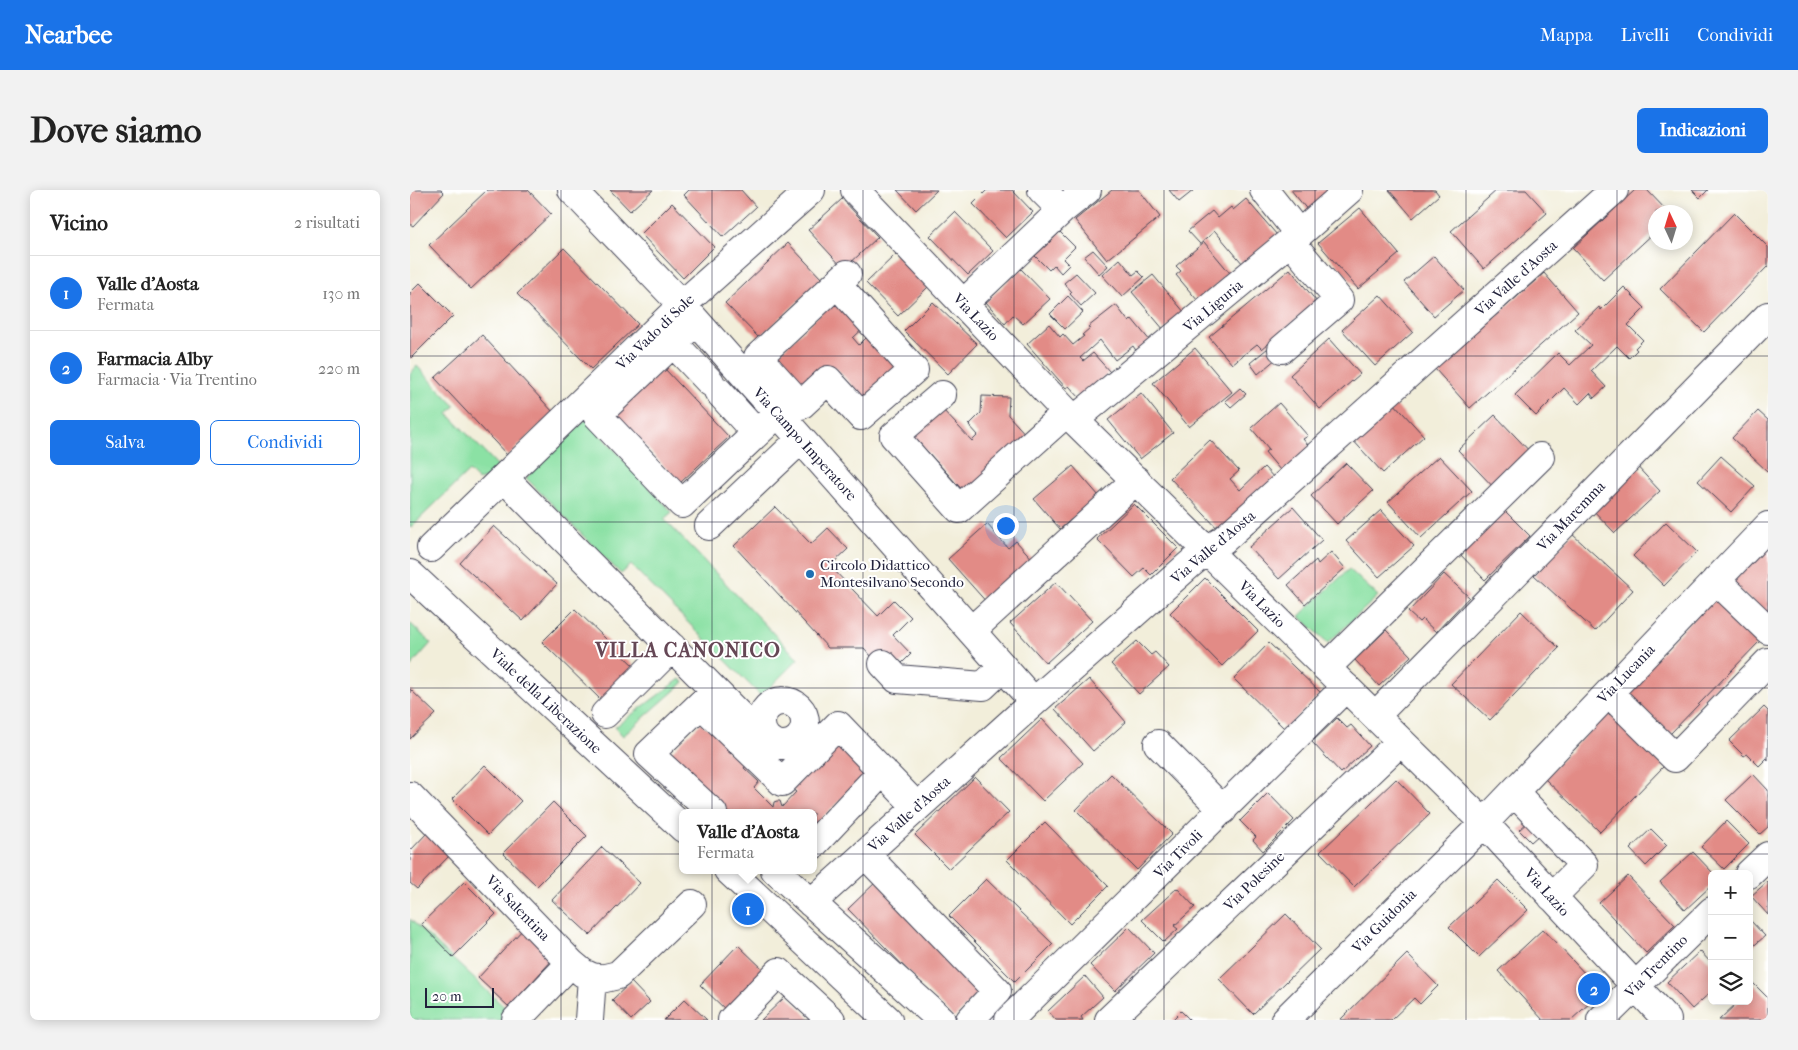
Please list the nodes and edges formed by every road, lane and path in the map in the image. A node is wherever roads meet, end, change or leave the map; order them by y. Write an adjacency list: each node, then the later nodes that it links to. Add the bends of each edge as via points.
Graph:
1 (572, 190): 12 (street, Via Campo Imperatore)
2 (811, 190): 12 (street, Via Vado di Sole)
3 (855, 190): 11 (street, Via Lazio)
4 (1042, 190): 9 (street)
5 (1087, 190): 9 (street)
6 (1264, 190): 10 (street)
7 (1350, 190): 10 (street, Via Liguria)
8 (1614, 190): 28 (street, Via Valle d'Aosta, via 1223,540)
9 (1062, 210): 11 (street)
10 (1295, 238): 15 (street, via 1339,300); 19 (street, Via Liguria)
11 (963, 304): 19 (street, Via Lazio)
12 (689, 313): 14 (street); 16 (street, Via Campo Imperatore); 23 (street, Via Vado di Sole)
13 (1768, 316): 42 (street, Via Maremma)
14 (673, 343): 20 (street); 20 (street, via 597,415 682,504)
15 (1282, 348)
16 (763, 380): 18 (street, Via Campo Imperatore); 18 (street, via 758,357 842,279 914,370 861,416 828,380)
17 (942, 395): 19 (street, Via Liguria, via 894,436 959,509)
18 (787, 412): 20 (street); 21 (street, Via Campo Imperatore)
19 (1071, 416): 24 (street, Via Lazio)
20 (756, 433)
21 (801, 439): 25 (street); 32 (street, Via Campo Imperatore)
22 (1540, 457): 37 (street)
23 (504, 478): 27 (street, Via Vado di Sole); 33 (street)
24 (1136, 480): 28 (street, Via Lazio); 32 (street)
25 (709, 526)
26 (1768, 526): 30 (street, Via Lucania)
27 (431, 548)
28 (1207, 550): 37 (street, Via Lazio); 40 (street, Via Valle d'Aosta)
29 (410, 574): 54 (street, Viale della Liberazione)
30 (1716, 580): 31 (street); 39 (street, Via Lucania)
31 (1768, 630)
32 (971, 631): 36 (street, Via Campo Imperatore)
33 (672, 647): 41 (street); 43 (street, via 744,720)
34 (1768, 662): 39 (street, via 1675,758)
35 (883, 664): 36 (street, via 897,679 983,686)
36 (1003, 667): 40 (street, Via Campo Imperatore)
37 (1326, 668): 38 (street, Via Lazio)
38 (1346, 688): 42 (street, Via Lazio); 52 (street, Via Tivoli)
39 (1608, 692): 48 (street, Via Lucania)
40 (1034, 702): 50 (street, Via Valle d'Aosta)
41 (605, 714)
42 (1375, 716): 45 (street, Via Lazio)
43 (761, 722)
44 (867, 728): 50 (street)
45 (1400, 742): 53 (street, Via Lazio); 75 (street, Via Polesine)
46 (1158, 744): 52 (street)
47 (883, 771): 50 (street); 51 (street, via 838,725 782,782 701,704 649,754); 55 (street)
48 (1514, 792): 53 (street, Via Lucania); 61 (street, via 1584,866)
49 (410, 796): 65 (street, Via Salentina)
50 (924, 801): 56 (street, Via Valle d'Aosta)
51 (709, 809)
52 (1223, 810): 74 (street, Via Tivoli)
53 (1484, 823): 61 (street, Via Lazio); 76 (street, Via Guidonia)
54 (679, 824)
55 (817, 841)
56 (865, 854): 62 (street, Via Valle d'Aosta); 73 (street, via 997,992)
57 (1768, 856): 58 (street)
58 (1753, 870)
59 (732, 874): 71 (street)
60 (783, 874): 62 (street)
61 (1552, 897): 66 (street, Via Lazio)
62 (811, 902): 72 (street)
63 (692, 904): 65 (street, via 622,973 609,978)
64 (1708, 915): 66 (street, Via Trentino)
65 (582, 970): 67 (street); 68 (street)
66 (1635, 987): 77 (street, Via Trentino); 78 (street, Via Lazio)
67 (516, 1020)
68 (589, 1020)
69 (732, 1020): 70 (street, via 779,972)
70 (830, 1020)
71 (888, 1020)
72 (941, 1020)
73 (970, 1020)
74 (1009, 1020)
75 (1109, 1020)
76 (1285, 1020)
77 (1601, 1020)
78 (1667, 1020)

